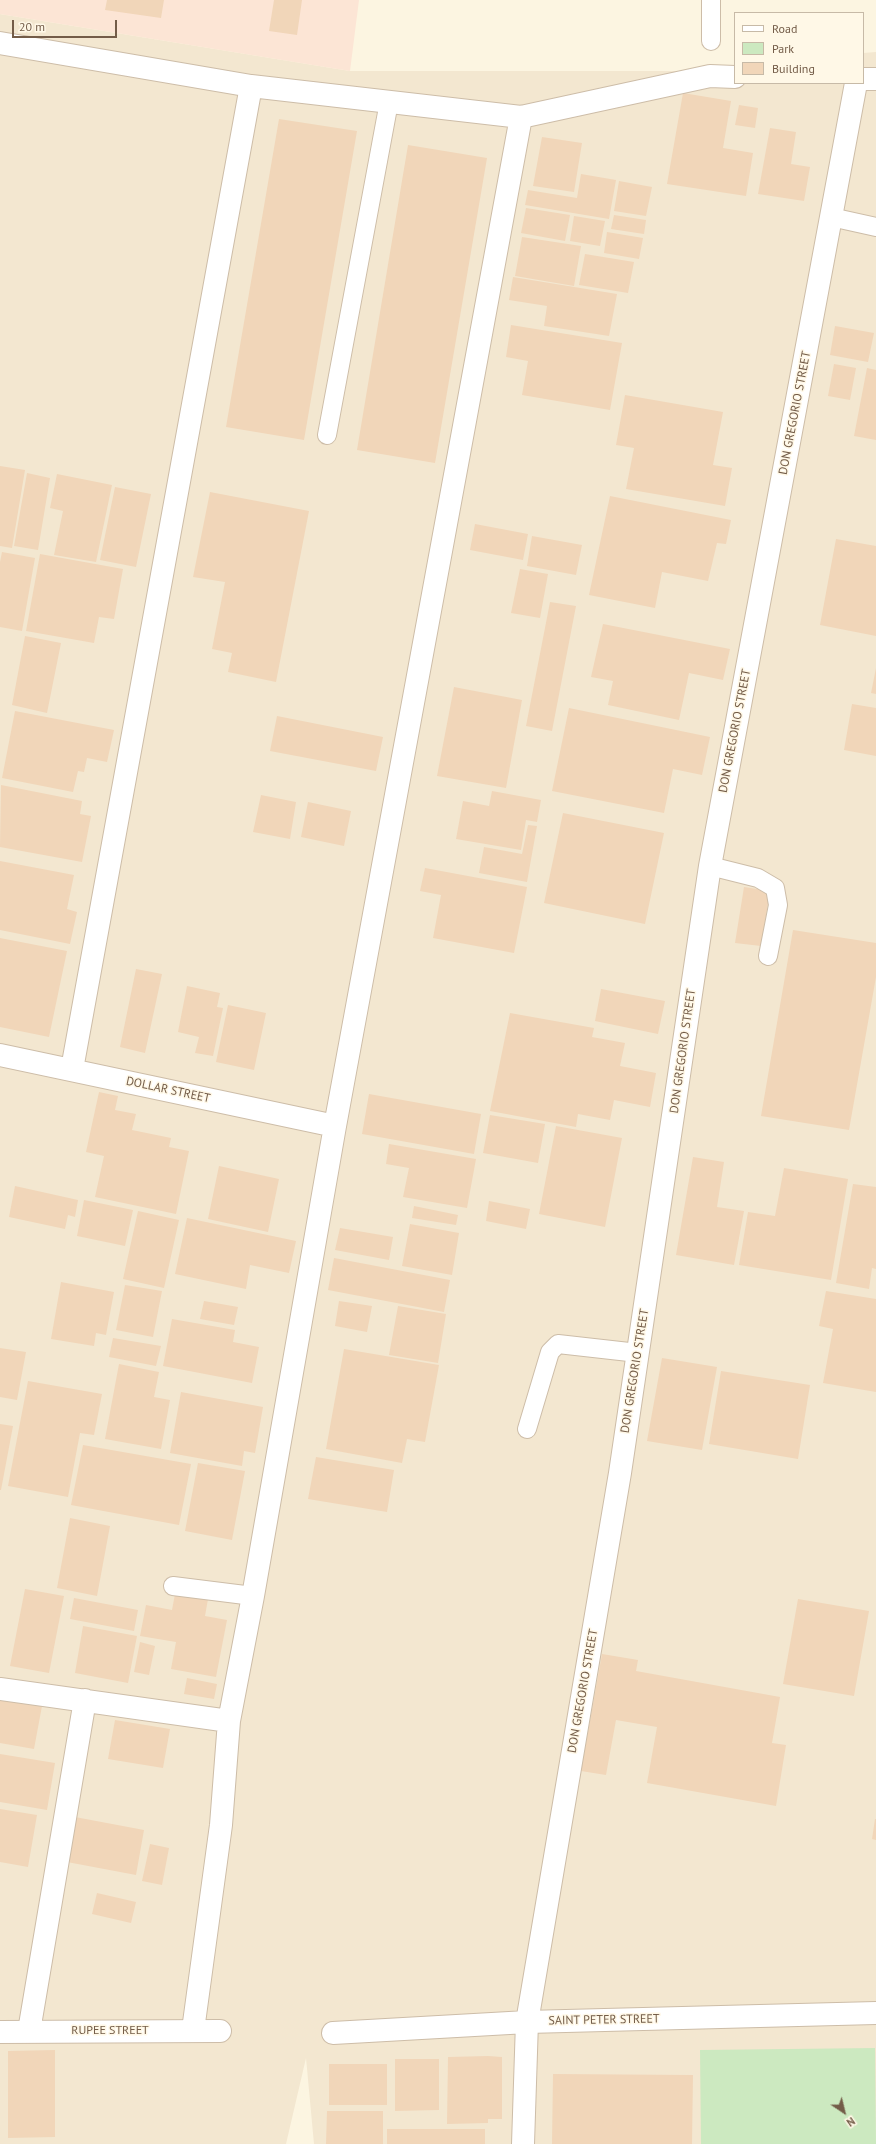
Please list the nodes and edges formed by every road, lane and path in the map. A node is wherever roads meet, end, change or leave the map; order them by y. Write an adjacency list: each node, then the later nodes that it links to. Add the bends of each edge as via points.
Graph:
1 (711, 0): 2 (lane)
2 (711, 41)
3 (0, 43): 8 (street)
4 (734, 77): 10 (street, via 710,76)
5 (864, 79): 6 (street)
6 (876, 79)
7 (856, 84): 11 (street, DON GREGORIO STREET)
8 (251, 86): 9 (street); 17 (street)
9 (389, 102): 10 (street); 13 (lane)
10 (522, 117): 18 (street)
11 (831, 217): 12 (lane); 14 (street, DON GREGORIO STREET)
12 (876, 227)
13 (327, 435)
14 (710, 866): 15 (lane, via 758,878 775,888 778,905); 19 (street, DON GREGORIO STREET)
15 (768, 956)
16 (0, 1055): 17 (street, DOLLAR STREET)
17 (72, 1069): 18 (street, DOLLAR STREET)
18 (335, 1126): 22 (street)
19 (638, 1353): 20 (lane, via 558,1344 550,1352); 27 (street, DON GREGORIO STREET)
20 (528, 1429)
21 (173, 1586): 22 (lane)
22 (253, 1596): 25 (street)
23 (0, 1689): 24 (street)
24 (85, 1700): 25 (street); 29 (street)
25 (229, 1721): 28 (street, via 221,1825)
26 (876, 2013): 27 (street, SAINT PETER STREET)
27 (527, 2022): 32 (street, SAINT PETER STREET); 33 (street, DON GREGORIO STREET)
28 (193, 2030): 29 (street, RUPEE STREET); 30 (street, RUPEE STREET)
29 (29, 2031): 31 (street, RUPEE STREET)
30 (220, 2031)
31 (0, 2032)
32 (333, 2033)
33 (523, 2144)

